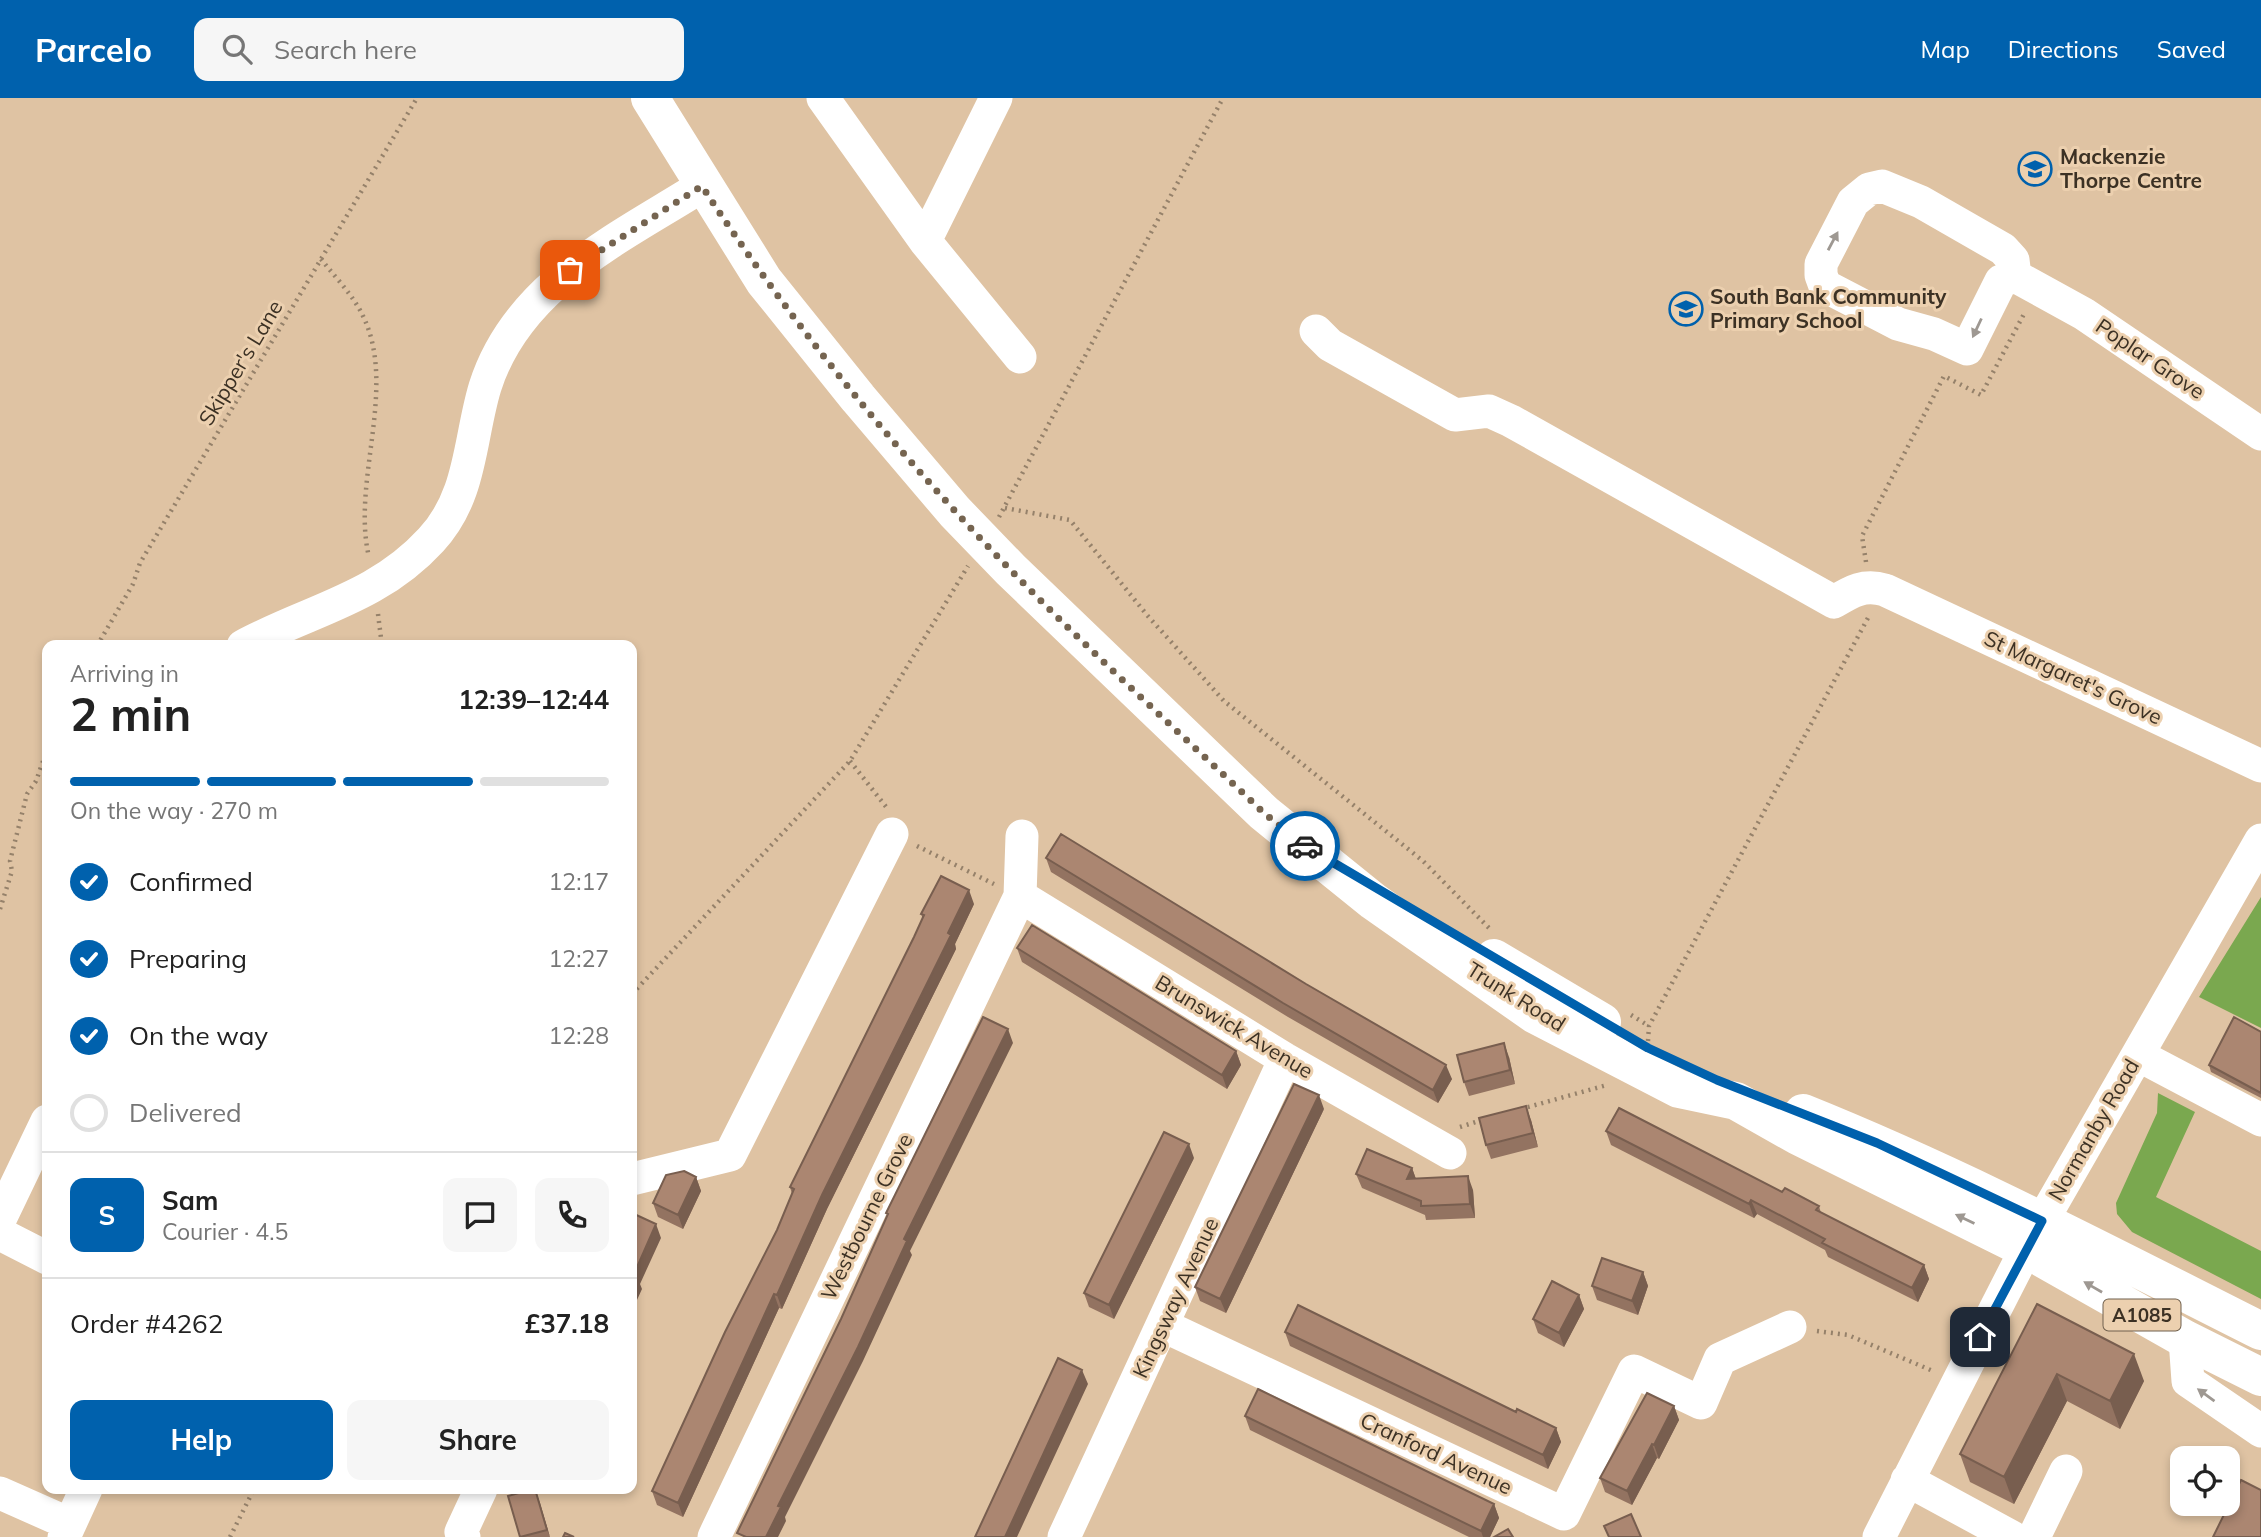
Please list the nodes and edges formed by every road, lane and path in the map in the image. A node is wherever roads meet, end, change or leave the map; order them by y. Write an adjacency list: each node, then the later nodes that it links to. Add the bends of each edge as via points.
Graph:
1 (417, 98): 8 (path, Skipper's Lane)
2 (650, 98): 6 (main road, Trunk Road / A1085)
3 (823, 98): 7 (street)
4 (996, 98): 7 (street)
5 (1223, 98): 13 (path)
6 (702, 186): 16 (street, via 570,270 509,331 485,389 463,489 449,515 414,558); 32 (main road, Trunk Road / A1085, via 764,281 955,512 1264,813 1373,901 1534,1014)
7 (925, 241): 11 (street)
8 (321, 259): 16 (path, via 356,303 371,343 375,379 366,519); 18 (path, Skipper's Lane, via 140,563)
9 (2027, 281): 9 (street, one-way to 9, via 2001,281 1967,349 1898,324 1825,286 1821,264 1853,202 1869,189 1882,186 1895,188 2003,249); 12 (street, Poplar Grove); 17 (path, via 1981,395 1944,376 1862,536)
10 (1316, 331): 17 (street, via 1330,345 1455,415 1489,411 1511,421 1834,602 1854,590)
11 (1020, 357)
12 (2261, 434)
13 (1005, 508): 14 (path); 29 (path, via 1070,520 1224,701 1423,862)
14 (992, 528)
15 (972, 559): 21 (path)
16 (374, 587): 19 (street); 20 (path)
17 (1877, 588): 23 (street, St Margaret's Grove); 32 (path, via 1868,620)
18 (100, 640)
19 (256, 640)
20 (381, 640)
21 (850, 761): 24 (path, via 887,807); 30 (path)
22 (42, 764): 28 (path, via 27,794)
23 (2261, 766)
24 (892, 834): 27 (path); 41 (street, via 730,1155)
25 (1022, 836): 27 (street)
26 (2261, 840): 33 (street, Normanby Road)
27 (1020, 897): 34 (street, Brunswick Avenue); 66 (street, Westbourne Grove)
28 (0, 909)
29 (1495, 932)
30 (637, 989)
31 (1625, 1011): 32 (path)
32 (1643, 1046): 35 (path, via 1622,1081); 44 (main road, Trunk Road / A1085, via 1679,1089 1736,1101 1798,1136)
33 (2138, 1055): 37 (street); 44 (street, Normanby Road)
34 (1285, 1059): 39 (street, Brunswick Avenue); 47 (street, Kingsway Avenue)
35 (1514, 1111)
36 (1487, 1119): 39 (path, via 1460,1126 1464,1141)
37 (2261, 1119)
38 (42, 1127): 40 (street)
39 (1450, 1153)
40 (13, 1164): 42 (street)
41 (637, 1178)
42 (0, 1219)
43 (0, 1234): 45 (street)
44 (2034, 1235): 46 (main road, A1085); 50 (main road, Trunk Road / A1085, one-way to 44); 53 (street, Normanby Road)
45 (42, 1255)
46 (2217, 1309): 49 (main road, A1085); 51 (street)
47 (1164, 1326): 61 (street, Cranford Avenue); 67 (street, Kingsway Avenue)
48 (1790, 1328): 53 (path, via 1848,1335); 61 (street, Cranford Avenue, via 1720,1359 1701,1403 1634,1371)
49 (2261, 1331)
50 (2185, 1339): 52 (main road, Trunk Road / A1085); 54 (street, one-way to 50, via 2188,1381)
51 (2261, 1342)
52 (2261, 1377)
53 (1957, 1381): 56 (street, Normanby Road)
54 (2261, 1431)
55 (2066, 1471): 70 (street)
56 (1908, 1480): 62 (street); 68 (street, Normanby Road)
57 (0, 1493): 63 (street)
58 (84, 1494): 63 (street)
59 (252, 1494): 64 (path)
60 (479, 1494): 65 (street, via 461,1532)
61 (1568, 1525)
62 (1964, 1526): 69 (street)
63 (67, 1530)
64 (230, 1537)
65 (464, 1537)
66 (714, 1537)
67 (1064, 1537)
68 (1879, 1537)
69 (2012, 1537)
70 (2034, 1537)

